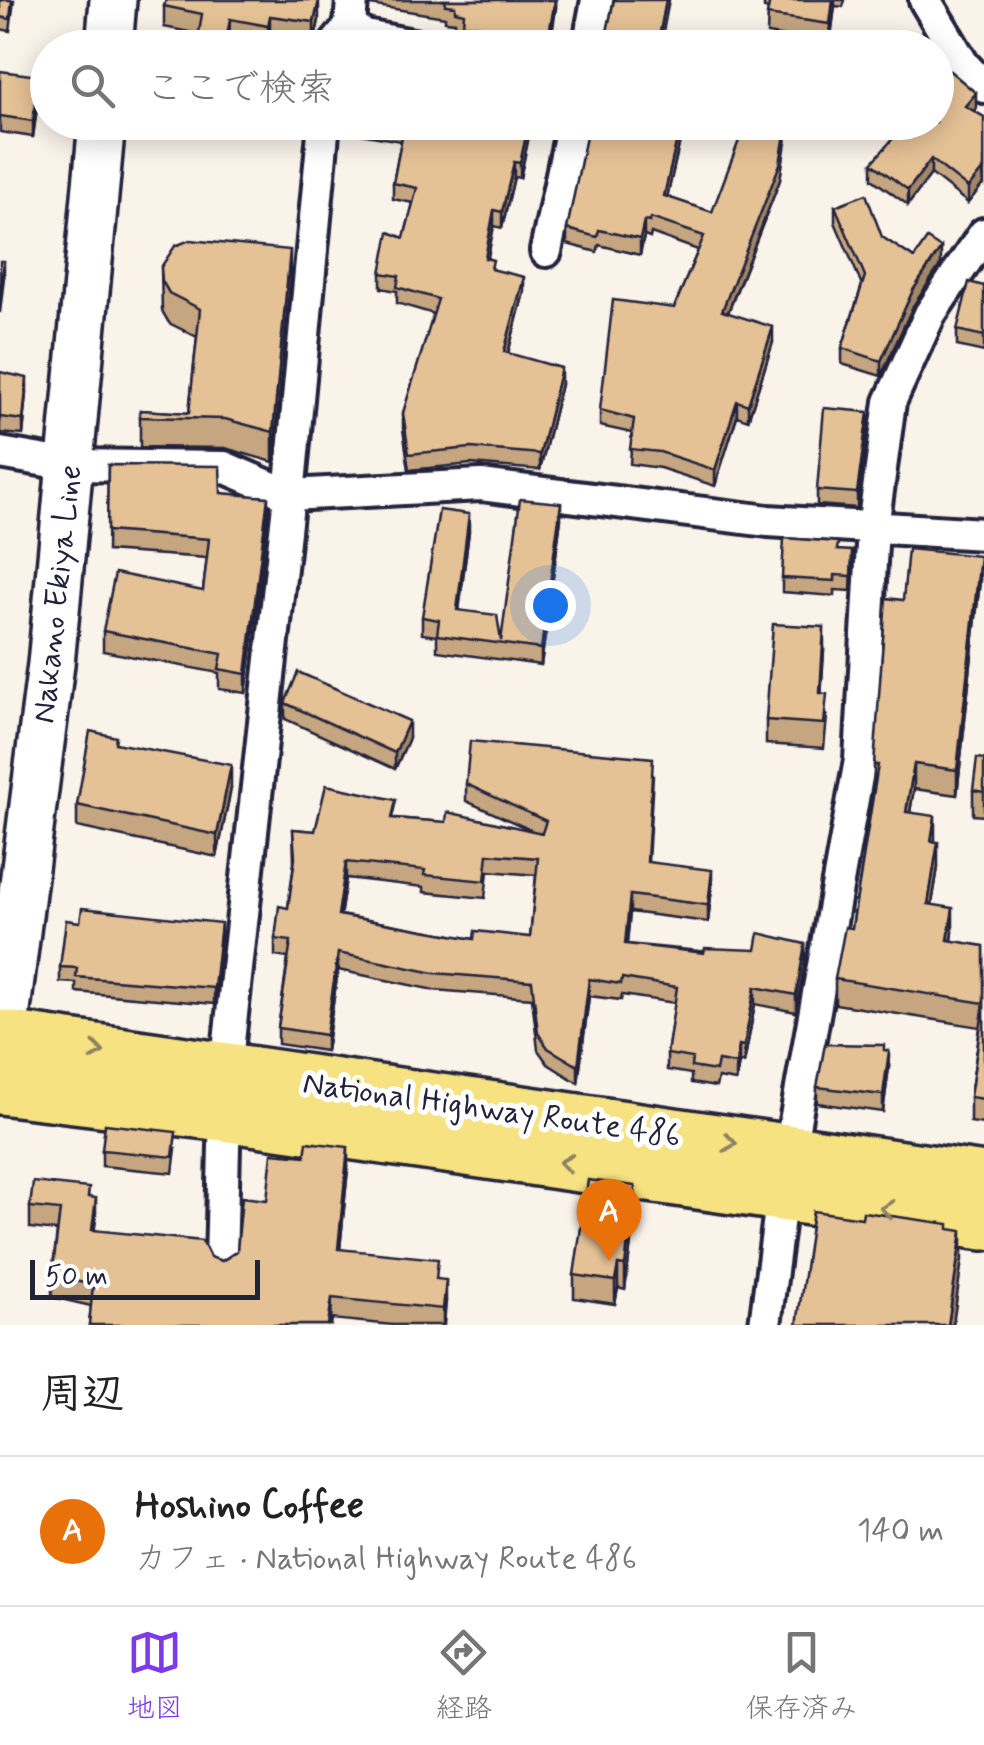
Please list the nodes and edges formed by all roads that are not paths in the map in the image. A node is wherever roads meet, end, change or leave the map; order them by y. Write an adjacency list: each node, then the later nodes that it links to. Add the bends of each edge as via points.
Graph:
1 (113, 0): 4 (main road)
2 (597, 0): 5 (street)
3 (925, 0): 6 (street)
4 (110, 30)
5 (591, 30)
6 (943, 30)
7 (954, 49): 8 (street)
8 (984, 86)
9 (100, 140): 15 (main road, Nakano Ekiya Line)
10 (322, 140): 16 (street)
11 (569, 140): 13 (street)
12 (984, 234): 17 (street, via 930,314 890,402)
13 (546, 250)
14 (0, 453): 15 (street)
15 (70, 464): 16 (street, via 224,467); 19 (main road, Nakano Ekiya Line)
16 (289, 495): 17 (street, via 480,485 768,521); 20 (street)
17 (873, 527): 18 (street); 21 (street, via 860,760)
18 (984, 534)
19 (1, 1057): 20 (highway, National Highway Route 486)
20 (224, 1091): 21 (highway, National Highway Route 486); 24 (street)
21 (787, 1173): 22 (highway, National Highway Route 486); 23 (highway, National Highway Route 486, one-way to 21); 25 (street)
22 (984, 1182)
23 (984, 1222)
24 (221, 1263)
25 (765, 1325)

